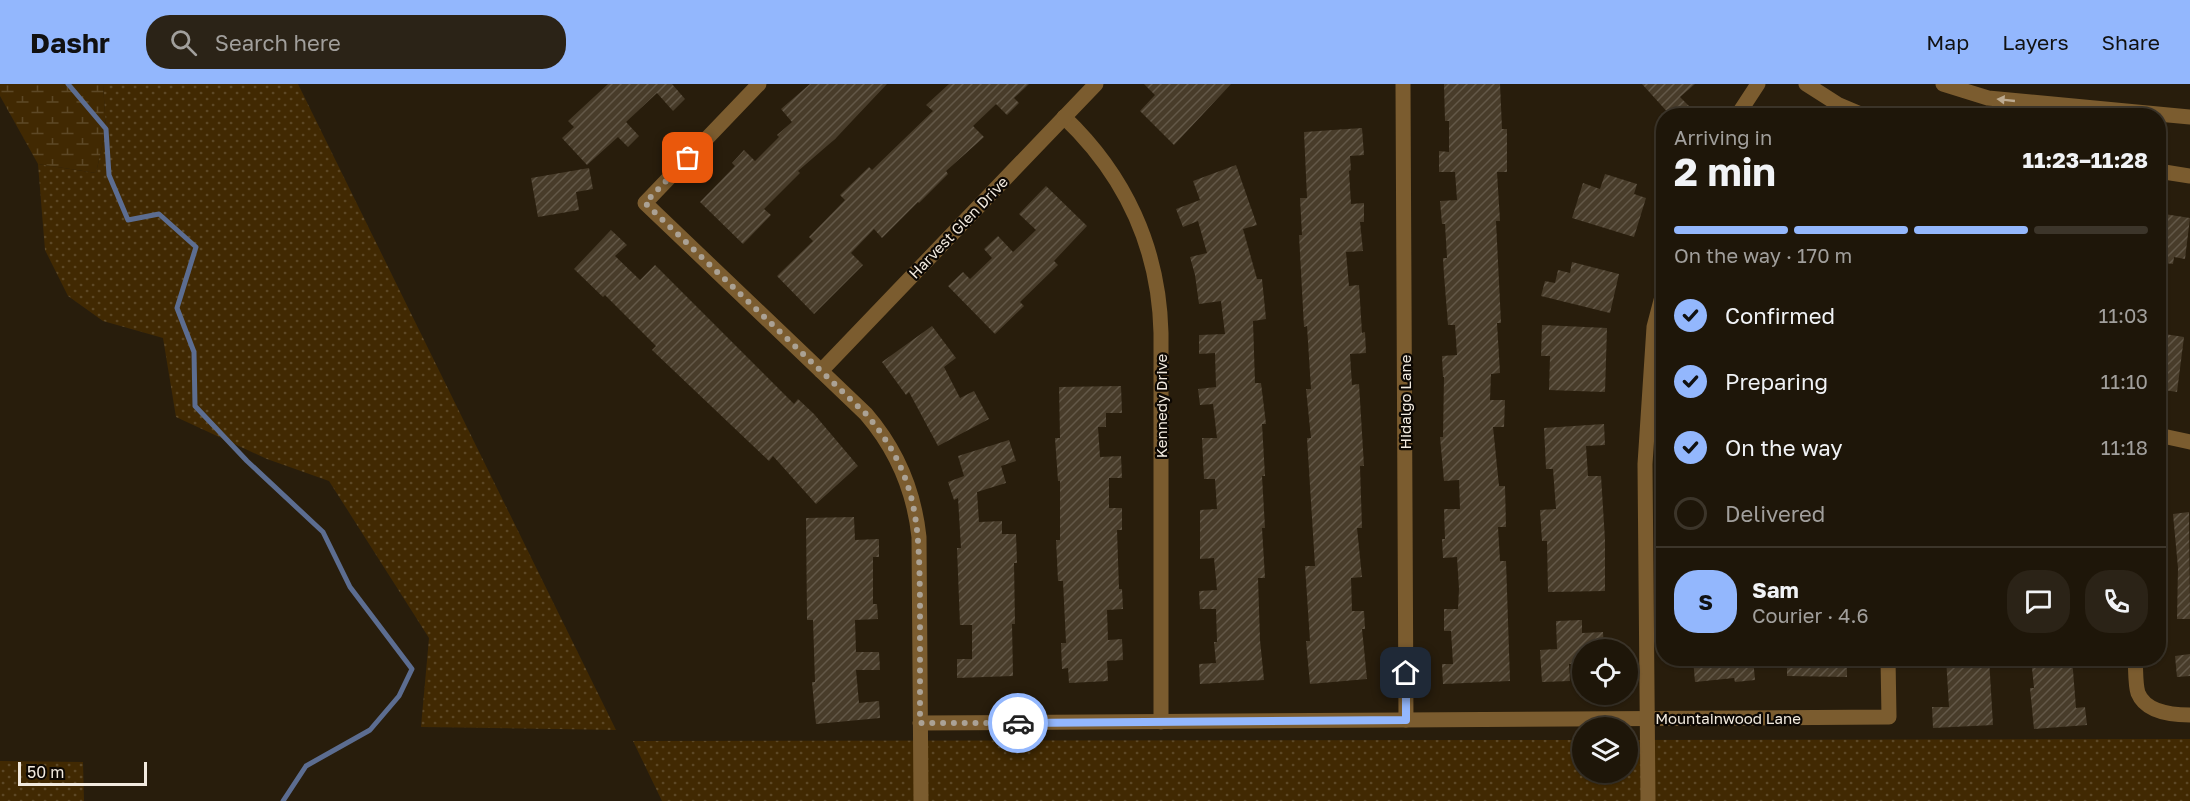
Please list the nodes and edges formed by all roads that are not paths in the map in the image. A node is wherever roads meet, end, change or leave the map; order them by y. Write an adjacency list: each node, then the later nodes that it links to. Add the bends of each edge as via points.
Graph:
1 (759, 84): 16 (street, via 645,203)
2 (1096, 84): 11 (street, Harvest Glen Drive)
3 (1403, 84): 23 (street, Hidalgo Lane)
4 (1758, 84): 7 (street)
5 (1806, 84): 8 (street)
6 (1943, 84): 9 (street, one-way to 6, via 1988,98)
7 (1742, 108)
8 (1846, 108)
9 (2094, 108)
10 (2166, 115): 12 (street, one-way to 10)
11 (1064, 117): 16 (street, Harvest Glen Drive); 24 (street, Kennedy Drive, via 1094,148 1124,192 1146,242 1157,287 1161,333)
12 (2190, 117)
13 (2166, 172): 14 (street)
14 (2190, 176)
15 (1656, 319): 22 (street, via 1645,464)
16 (821, 371): 25 (street, via 879,430 912,495 919,540)
17 (2166, 437): 18 (street)
18 (2190, 442)
19 (1888, 666): 22 (street, Mountainwood Lane, via 1888,717)
20 (2136, 666): 21 (street, via 2138,694 2151,707 2169,715)
21 (2190, 715)
22 (1647, 718): 23 (street, Mountainwood Lane); 27 (street)
23 (1406, 720): 24 (street, Mountainwood Lane)
24 (1161, 722): 25 (street, Mountainwood Lane)
25 (920, 723): 26 (street)
26 (921, 801)
27 (1648, 801)

